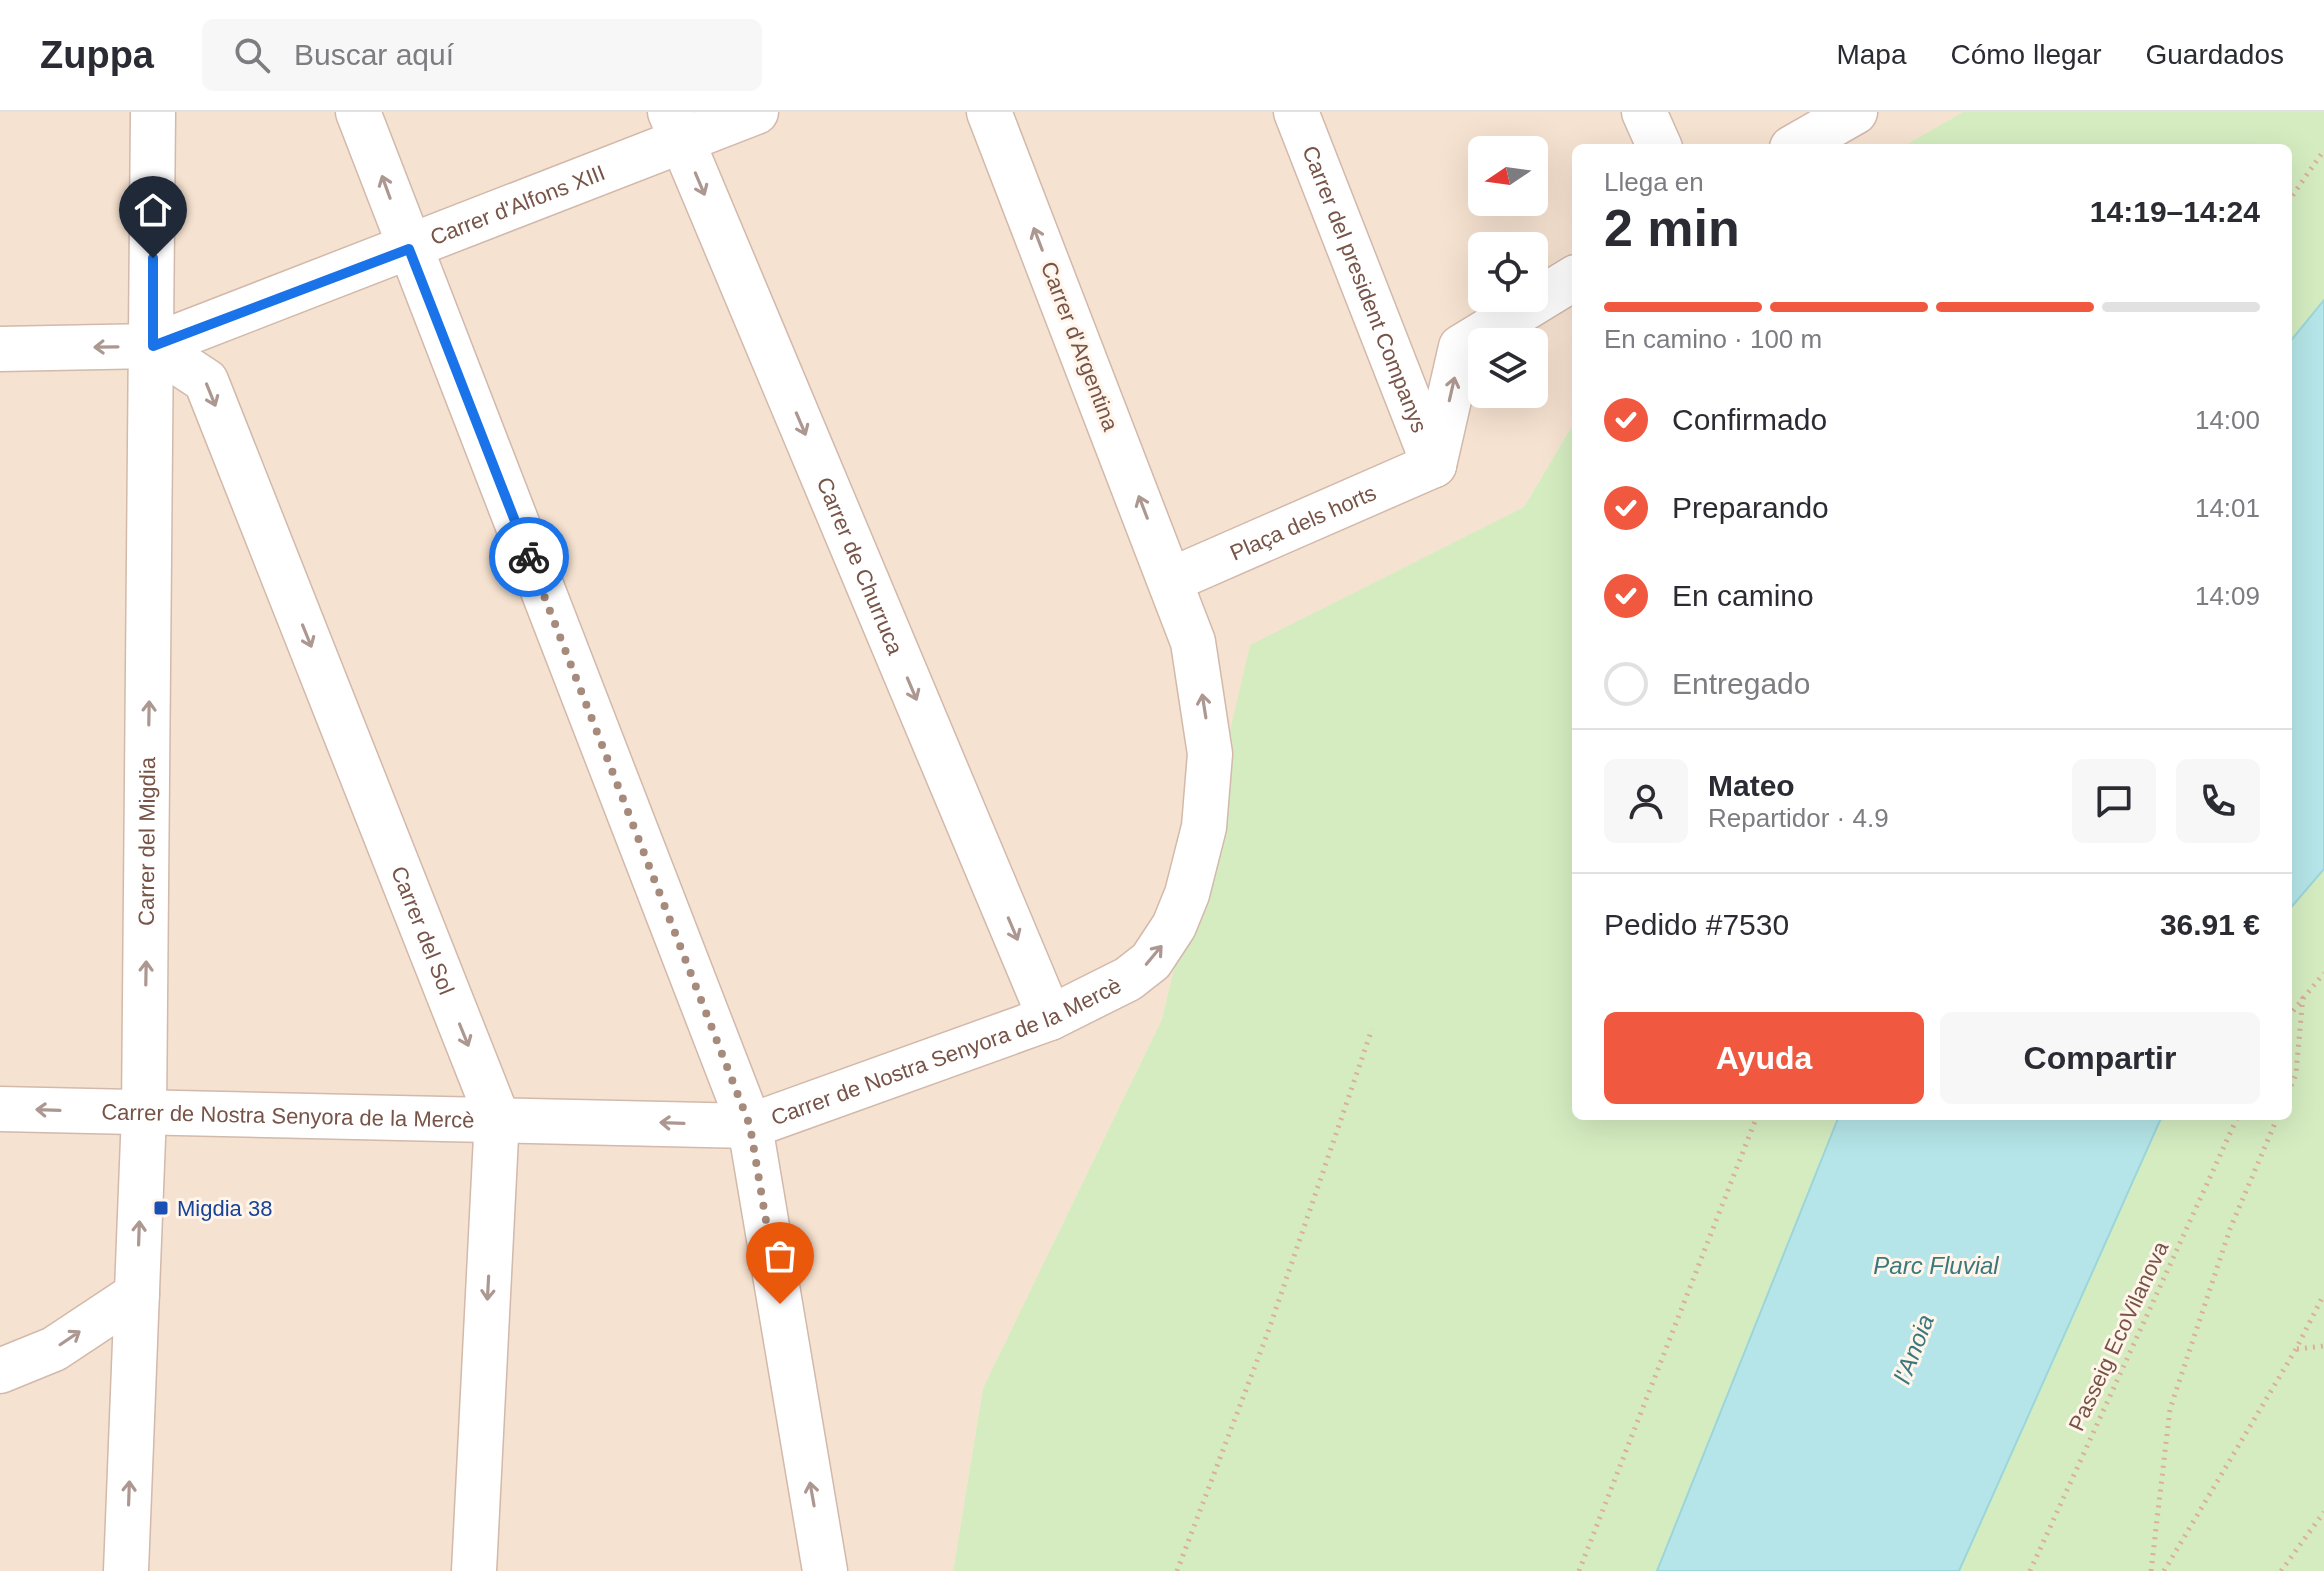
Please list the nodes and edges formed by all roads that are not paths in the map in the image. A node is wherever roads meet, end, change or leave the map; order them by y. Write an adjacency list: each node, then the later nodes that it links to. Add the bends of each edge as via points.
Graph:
1 (153, 112): 13 (street, Carrer del Migdia)
2 (358, 112): 11 (street, one-way to 2)
3 (756, 112): 8 (street, Carrer d'Alfons XIII)
4 (989, 112): 16 (street, Carrer d'Argentina, one-way to 4)
5 (1296, 112): 15 (street, Carrer del president Companys)
6 (1644, 112): 9 (street)
7 (1855, 112): 10 (street)
8 (676, 126): 11 (street, Carrer d'Alfons XIII); 17 (street, Carrer de Churruca, one-way to 17)
9 (1658, 144)
10 (1799, 144)
11 (409, 249): 13 (street, Carrer d'Alfons XIII); 21 (street)
12 (1572, 279): 15 (street, one-way to 12, via 1461,347)
13 (153, 346): 14 (street, Carrer d'Alfons XIII, one-way to 14); 19 (street, Carrer del Migdia, one-way to 13); 20 (street, Carrer del Sol, one-way to 20, via 206,381)
14 (0, 349)
15 (1434, 465): 16 (street, Plaça dels horts)
16 (1171, 580): 17 (street, Carrer de Nostra Senyora de la Mercè, one-way to 16, via 1128,979 1151,961 1187,894 1204,827 1210,754 1193,642)
17 (1050, 1018): 21 (street, Carrer de Nostra Senyora de la Mercè)
18 (0, 1109): 19 (street, Carrer de Nostra Senyora de la Mercè, one-way to 18)
19 (144, 1113): 20 (street, Carrer de Nostra Senyora de la Mercè); 22 (street, Carrer del Migdia, one-way to 19)
20 (497, 1117): 21 (street, Carrer de Nostra Senyora de la Mercè, one-way to 20); 25 (street, Carrer del Sol, one-way to 25)
21 (750, 1126): 26 (street, one-way to 21)
22 (137, 1294): 23 (street, one-way to 22, via 54,1349); 24 (street, Carrer del Migdia, one-way to 22)
23 (0, 1371)
24 (126, 1571)
25 (474, 1571)
26 (825, 1571)

